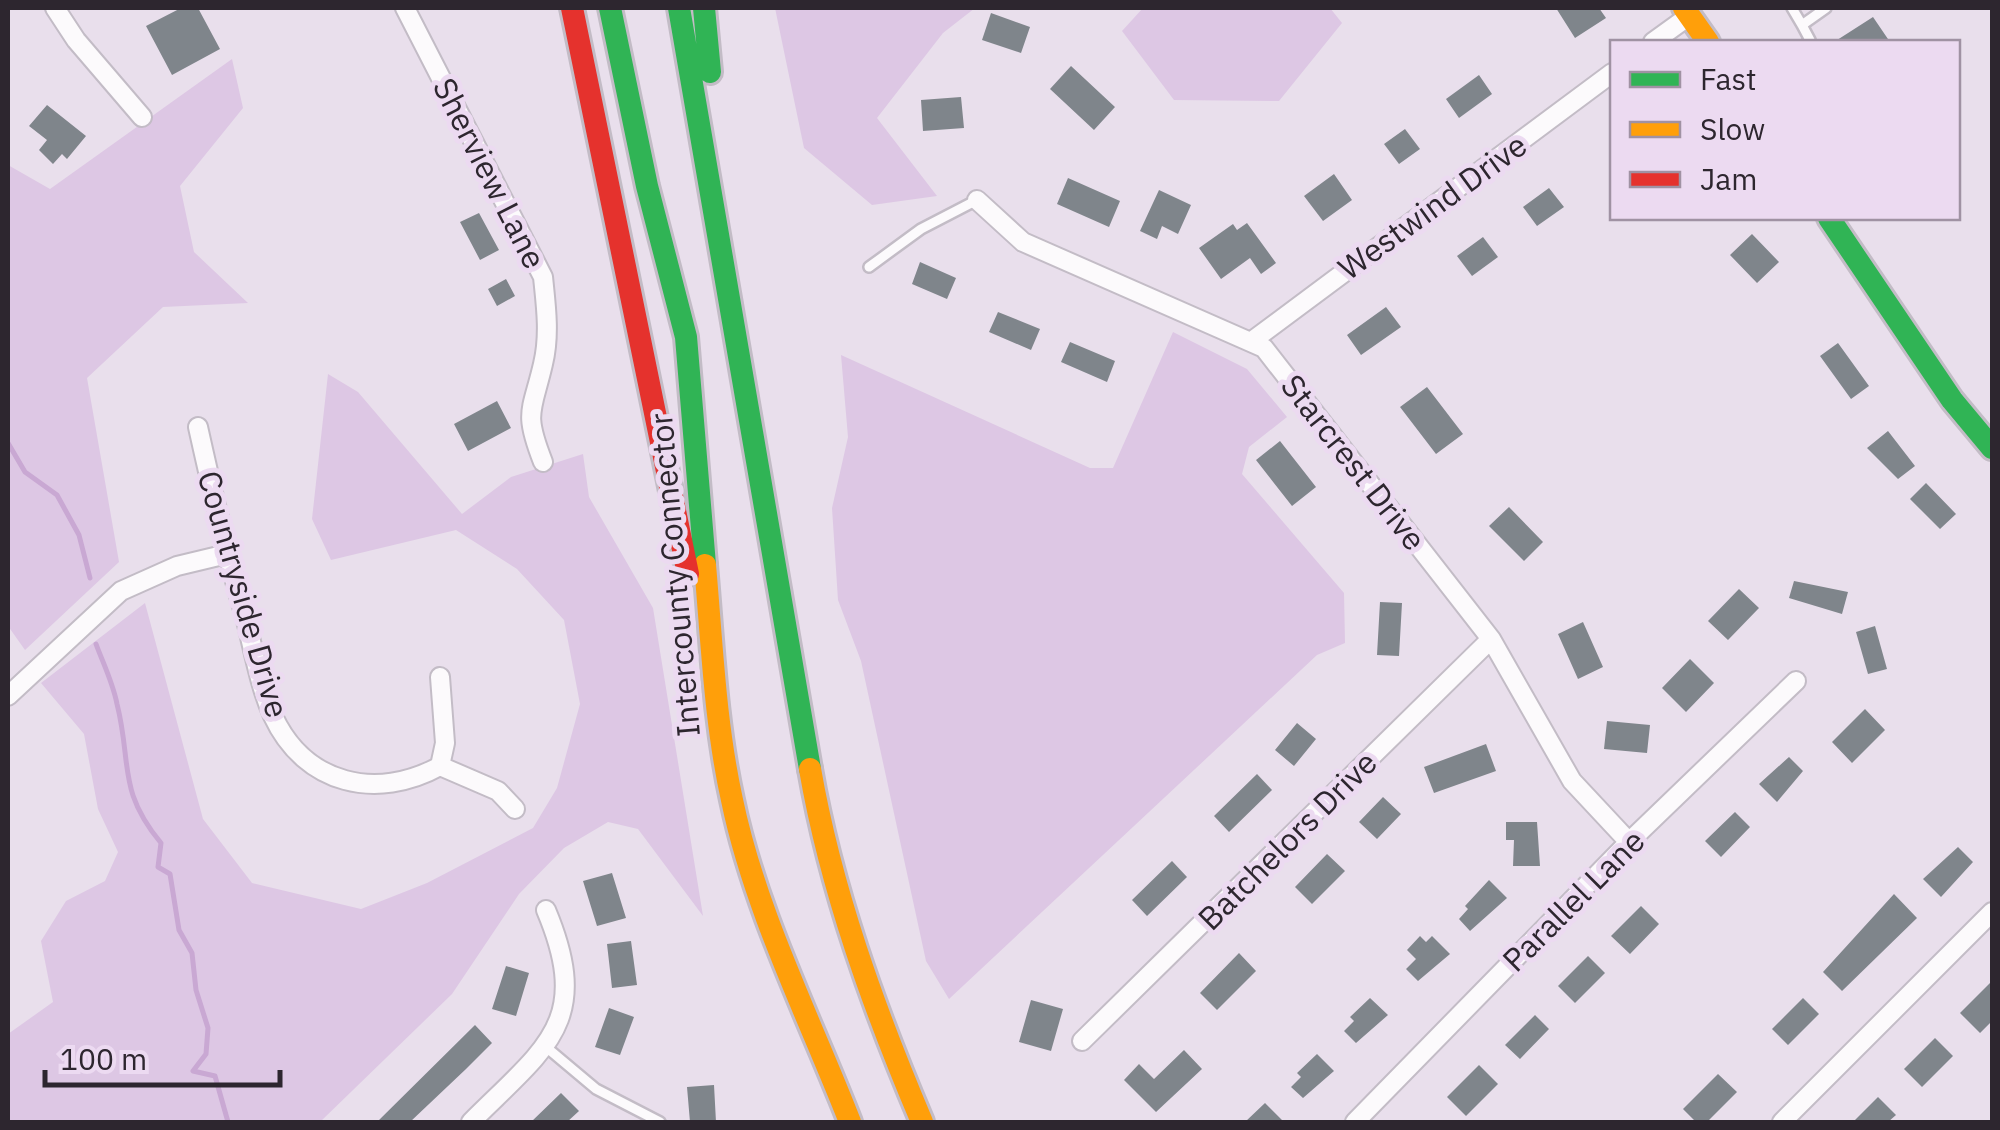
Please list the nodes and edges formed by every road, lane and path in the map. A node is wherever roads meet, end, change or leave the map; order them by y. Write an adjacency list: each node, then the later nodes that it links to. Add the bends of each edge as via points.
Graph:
1 (55, 8): 15 (street)
2 (405, 8): 23 (street, Sherview Lane, via 543,277 544,363 529,404)
3 (572, 8): 29 (main road)
4 (610, 8): 29 (main road, Intercounty Connector, via 686,336)
5 (679, 8): 19 (main road)
6 (704, 8): 19 (main road)
7 (1792, 8): 10 (lane)
8 (1826, 8): 10 (lane)
9 (1687, 12): 11 (street); 12 (main road)
10 (1802, 25): 13 (lane)
11 (1655, 40)
12 (1707, 40)
13 (1810, 40)
14 (1610, 73): 20 (street, Westwind Drive)
15 (142, 116)
16 (977, 200): 18 (lane); 20 (street, Starcrest Drive, via 1024,242)
17 (1830, 220): 22 (main road)
18 (869, 267)
19 (729, 281): 40 (main road, via 823,842)
20 (1252, 341): 25 (street, Starcrest Drive, via 1306,397)
21 (198, 427): 24 (street, Countryside Drive)
22 (1992, 448)
23 (543, 462)
24 (227, 554): 28 (street, via 177,566 121,591); 30 (street, Countryside Drive, via 273,716 298,754 349,784 386,786)
25 (1491, 639): 32 (street, Starcrest Drive, via 1572,780); 35 (street, Batchelors Drive)
26 (440, 677): 30 (street)
27 (1796, 681): 32 (street, Parallel Lane)
28 (8, 696)
29 (718, 720): 39 (main road, Intercounty Connector, via 752,877)
30 (440, 766): 31 (street, via 498,791)
31 (516, 809)
32 (1629, 842): 41 (street, Parallel Lane)
33 (546, 910): 36 (street, via 564,954 565,1005)
34 (1992, 912): 42 (street)
35 (1082, 1041)
36 (546, 1047): 37 (street); 38 (lane, via 596,1089)
37 (471, 1122)
38 (660, 1122)
39 (850, 1122)
40 (922, 1122)
41 (1354, 1122)
42 (1782, 1122)

